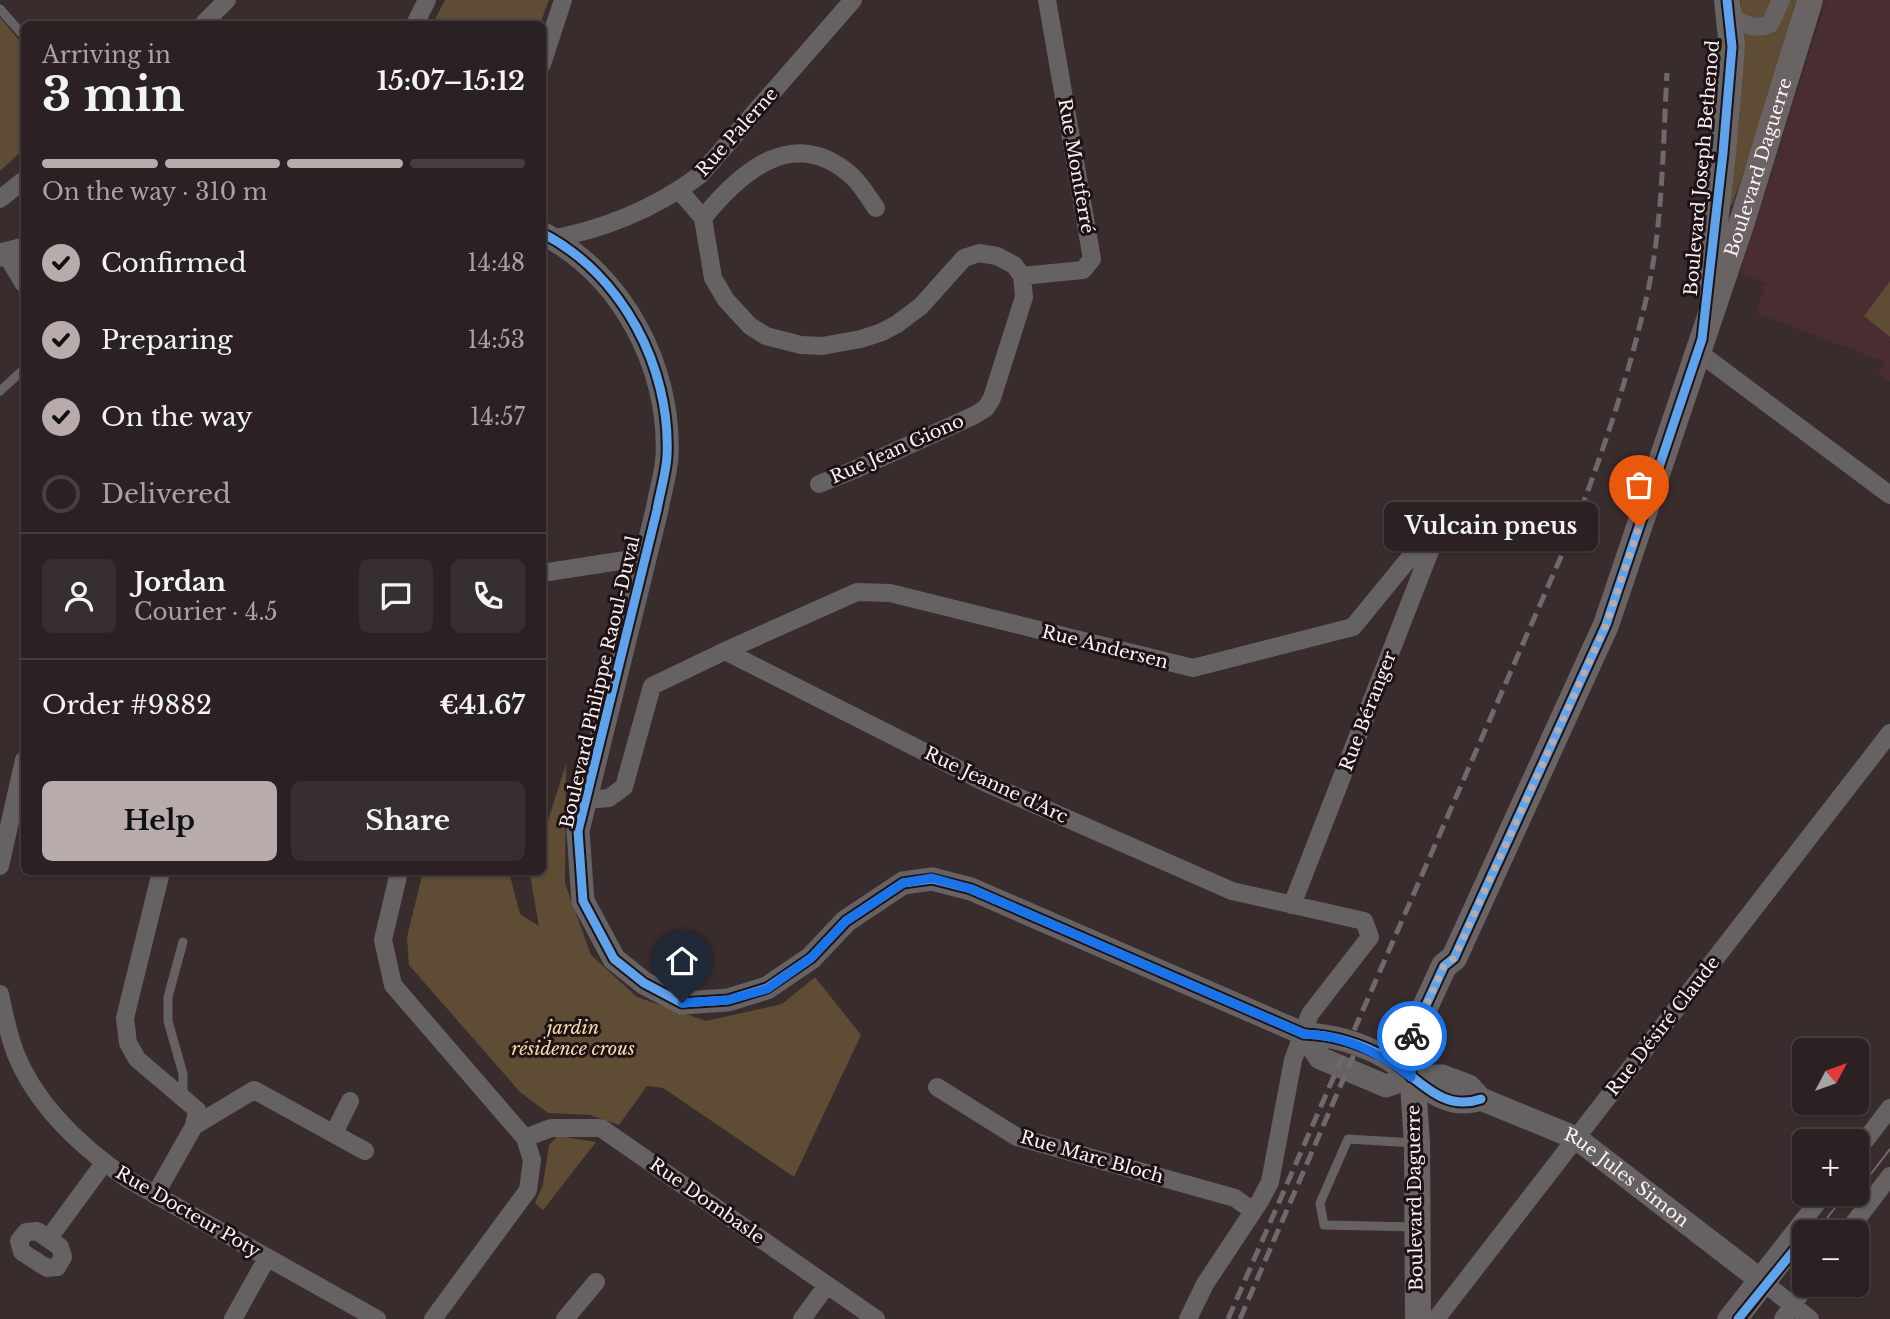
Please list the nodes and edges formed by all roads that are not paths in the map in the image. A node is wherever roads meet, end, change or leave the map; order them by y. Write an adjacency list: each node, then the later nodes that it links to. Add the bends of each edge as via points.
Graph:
1 (227, 0): 10 (street)
2 (427, 0): 11 (street)
3 (563, 0): 13 (street)
4 (853, 0): 15 (street, Rue Palerne, via 712,163)
5 (1047, 0): 23 (street, Rue Montferré, via 1092,259 1083,270)
6 (1781, 0): 8 (street, via 1770,24 1762,28 1750,27)
7 (1810, 0): 19 (main road, Boulevard Daguerre)
8 (1728, 8): 21 (main road, Boulevard Joseph Bethenod, via 1732,47)
9 (0, 9): 12 (lane)
10 (206, 21)
11 (416, 21)
12 (21, 33)
13 (546, 52)
14 (21, 182): 16 (street)
15 (679, 190): 18 (street); 20 (street, Rue Palerne, via 612,222)
16 (0, 199)
17 (876, 208): 18 (street, via 855,179 835,164 810,155 785,154 742,176)
18 (703, 218): 23 (street, via 713,278 726,300 766,336 801,345 822,346 882,332 921,306 964,258 979,253 1014,265)
19 (1742, 222): 21 (main road); 25 (main road, Boulevard Daguerre)
20 (546, 237): 31 (street, Boulevard Philippe Raoul-Duval, via 596,271 607,284 637,326 654,365 665,413 667,458)
21 (1712, 252): 25 (main road, Boulevard Joseph Bethenod)
22 (10, 253): 24 (street)
23 (1022, 276): 28 (street, Rue Jean Giono, via 1024,297 986,408)
24 (21, 277)
25 (1700, 345): 29 (street); 46 (main road, Boulevard Daguerre, via 1606,625 1454,958 1444,966 1410,1040)
26 (21, 372): 27 (lane)
27 (0, 391)
28 (818, 484)
29 (1890, 495)
30 (1443, 517): 33 (street, Rue Andersen, via 1353,627 1192,668 890,593 858,592); 41 (street, Rue Béranger)
31 (645, 557): 32 (street); 36 (street, Boulevard Philippe Raoul-Duval)
32 (546, 573)
33 (725, 651): 36 (street, via 652,686 624,787 609,798); 41 (street, Rue Jeanne d'Arc, via 986,783 1232,891)
34 (1890, 733): 55 (street, Rue Désiré Claude)
35 (21, 771): 37 (street)
36 (586, 800): 45 (street, Boulevard Philippe Raoul-Duval, via 578,831 583,901 614,959 644,983 682,1003 728,1000 767,989 811,958 846,921 903,883 932,878 971,889)
37 (2, 837): 38 (street)
38 (0, 866)
39 (160, 875): 48 (street, via 125,1018 128,1043 137,1059)
40 (398, 875): 54 (street, via 383,940 393,985)
41 (1292, 905): 45 (street, Rue Jeanne d'Arc, via 1364,921 1370,937 1310,1014)
42 (183, 942): 48 (lane, via 168,997 168,1021 183,1074)
43 (0, 994): 44 (street, Rue Docteur Poty)
44 (3, 1030): 58 (street, Rue Docteur Poty, via 51,1110)
45 (1304, 1034): 46 (street, Boulevard Philippe Raoul-Duval, via 1320,1058 1386,1086); 62 (street, via 1293,1060 1270,1182)
46 (1411, 1077): 55 (street, Rue Jules Simon, via 1442,1076 1469,1086 1481,1099); 56 (main road, Boulevard Daguerre)
47 (937, 1087): 62 (street, Rue Marc Bloch, via 1017,1137 1235,1198)
48 (183, 1098): 51 (street, via 197,1110)
49 (350, 1101): 52 (street)
50 (1890, 1108): 53 (street)
51 (194, 1126): 52 (street, via 254,1090); 60 (street)
52 (334, 1133): 57 (street)
53 (1869, 1135)
54 (525, 1138): 69 (street, Rue Dombasle, via 551,1128 601,1128); 74 (street, via 531,1160 528,1190)
55 (1576, 1138): 67 (street, Rue Jules Simon); 80 (street, Rue Désiré Claude)
56 (1417, 1143): 64 (main road, Boulevard Daguerre); 64 (lane, via 1348,1139 1320,1203 1324,1225)
57 (365, 1151)
58 (104, 1163): 60 (street, Rue Docteur Poty); 65 (street)
59 (1890, 1175): 63 (street)
60 (155, 1195): 66 (street, Rue Docteur Poty)
61 (1815, 1206): 67 (street)
62 (1253, 1212): 78 (street, via 1205,1284)
63 (1856, 1220)
64 (1418, 1227): 79 (main road, Boulevard Daguerre)
65 (49, 1238)
66 (267, 1258): 72 (street); 73 (street, Rue Docteur Poty)
67 (1758, 1278): 71 (street); 81 (street)
68 (596, 1282): 75 (street)
69 (828, 1284): 76 (street); 77 (street, Rue Dombasle)
70 (1798, 1297): 71 (street)
71 (1788, 1312): 82 (street)
72 (233, 1319)
73 (377, 1319)
74 (433, 1319)
75 (565, 1319)
76 (802, 1319)
77 (876, 1319)
78 (1188, 1319)
79 (1418, 1319)
80 (1437, 1319)
81 (1726, 1319)
82 (1810, 1319)

